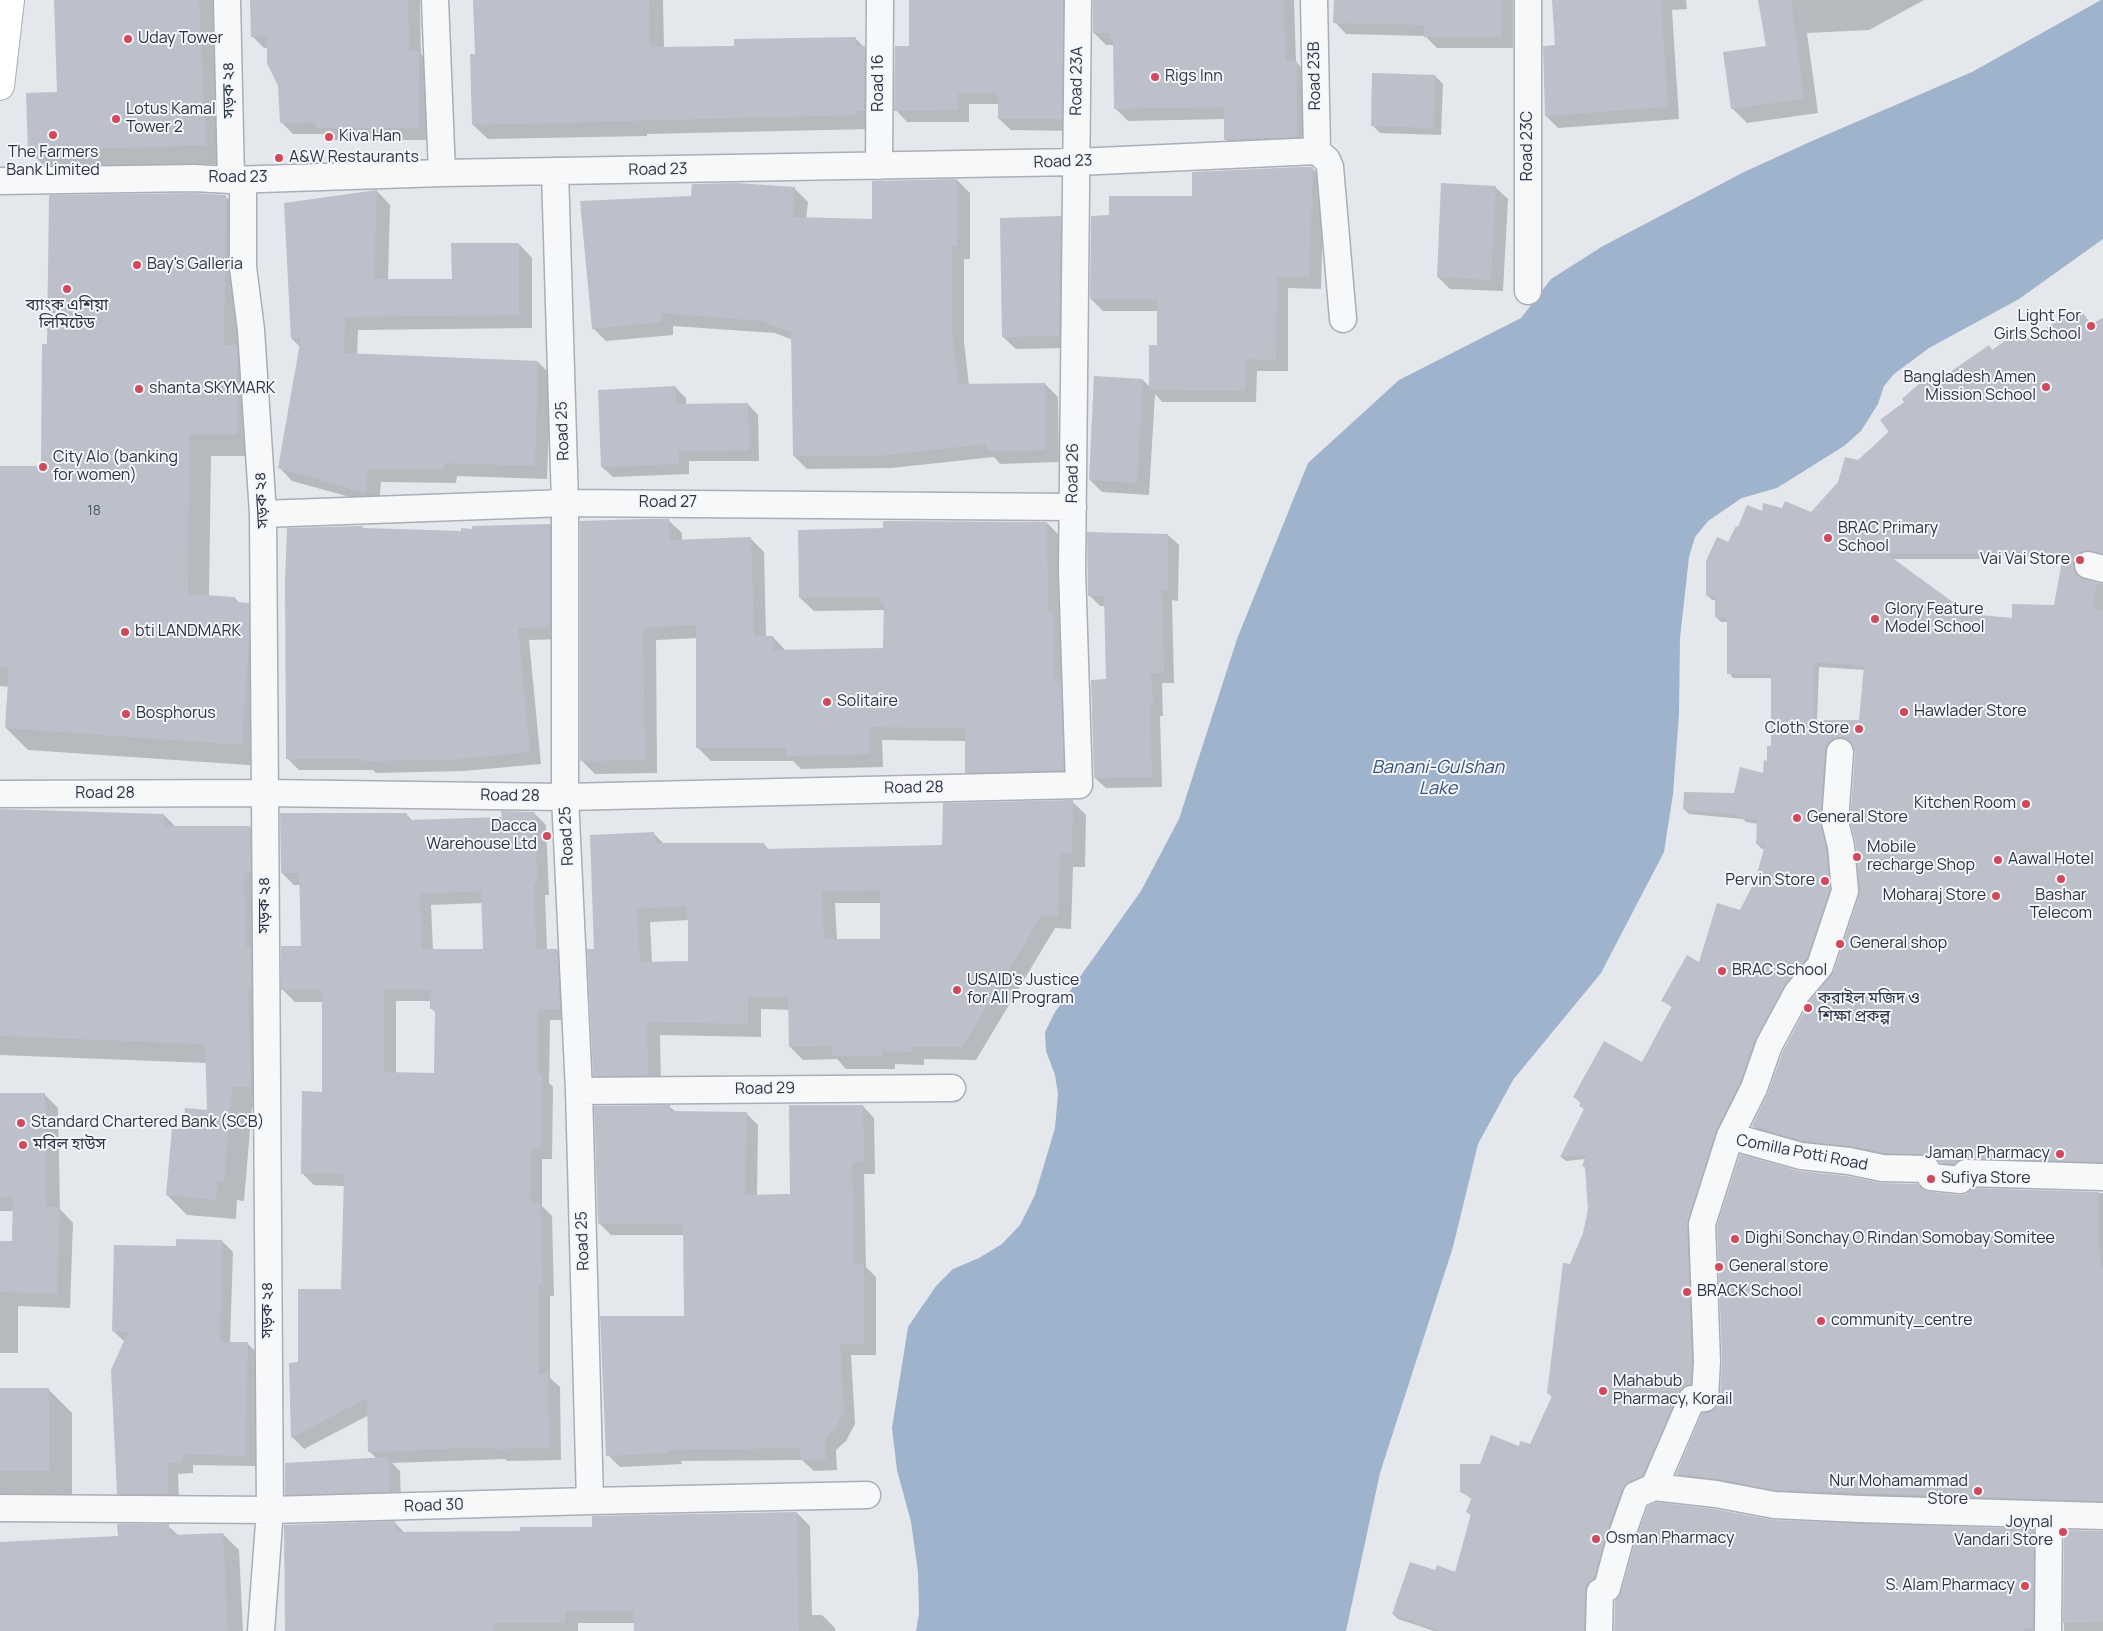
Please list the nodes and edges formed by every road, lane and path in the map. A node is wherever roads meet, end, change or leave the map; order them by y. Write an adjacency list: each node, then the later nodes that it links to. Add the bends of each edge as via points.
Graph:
1 (10, 0): 8 (main road)
2 (228, 0): 14 (street, সড়ক ২৪)
3 (435, 0): 13 (street)
4 (880, 0): 11 (street, Road 16)
5 (1078, 0): 10 (street, Road 23A)
6 (1314, 0): 9 (street, Road 23B)
7 (1528, 0): 16 (street, Road 23C)
8 (0, 86)
9 (1316, 151): 10 (street, Road 23); 17 (street, via 1330,167)
10 (1077, 162): 11 (street, Road 23); 19 (street, Road 26)
11 (879, 166): 12 (street, Road 23)
12 (555, 172): 13 (street, Road 23); 18 (street, Road 25)
13 (442, 173): 14 (street, Road 23)
14 (237, 179): 15 (street, Road 23); 20 (street, সড়ক ২৪)
15 (0, 181)
16 (1528, 291)
17 (1343, 319)
18 (565, 503): 19 (street, Road 27); 20 (street, Road 27); 25 (street, Road 25)
19 (1073, 507): 22 (street, Road 26)
20 (263, 514): 23 (street, সড়ক ২৪)
21 (1840, 752): 28 (street, via 1835,822 1845,890 1820,966 1797,993 1769,1045 1754,1088)
22 (1079, 785): 25 (street, Road 28)
23 (264, 793): 24 (street, Road 28); 25 (street, Road 28); 34 (street, সড়ক ২৪)
24 (0, 794)
25 (565, 797): 27 (street, Road 25)
26 (952, 1088): 27 (street, Road 29)
27 (578, 1091): 32 (street, Road 25)
28 (1730, 1136): 29 (street, Comilla Potti Road, via 1801,1156 1882,1168 1926,1169 1931,1177 1960,1180 1966,1173); 30 (street, Comilla Potti Road, via 1702,1224 1707,1361 1705,1398 1692,1399)
29 (2103, 1177)
30 (1654, 1487): 35 (street, via 1774,1505); 38 (street, via 1636,1495 1607,1588 1600,1592)
31 (867, 1496): 32 (street, Road 30)
32 (590, 1501): 34 (street, Road 30)
33 (0, 1508): 34 (street, Road 30)
34 (270, 1510): 37 (street, সড়ক ২৪)
35 (2049, 1516): 36 (street); 39 (street)
36 (2103, 1516)
37 (261, 1631)
38 (1599, 1631)
39 (2048, 1631)

